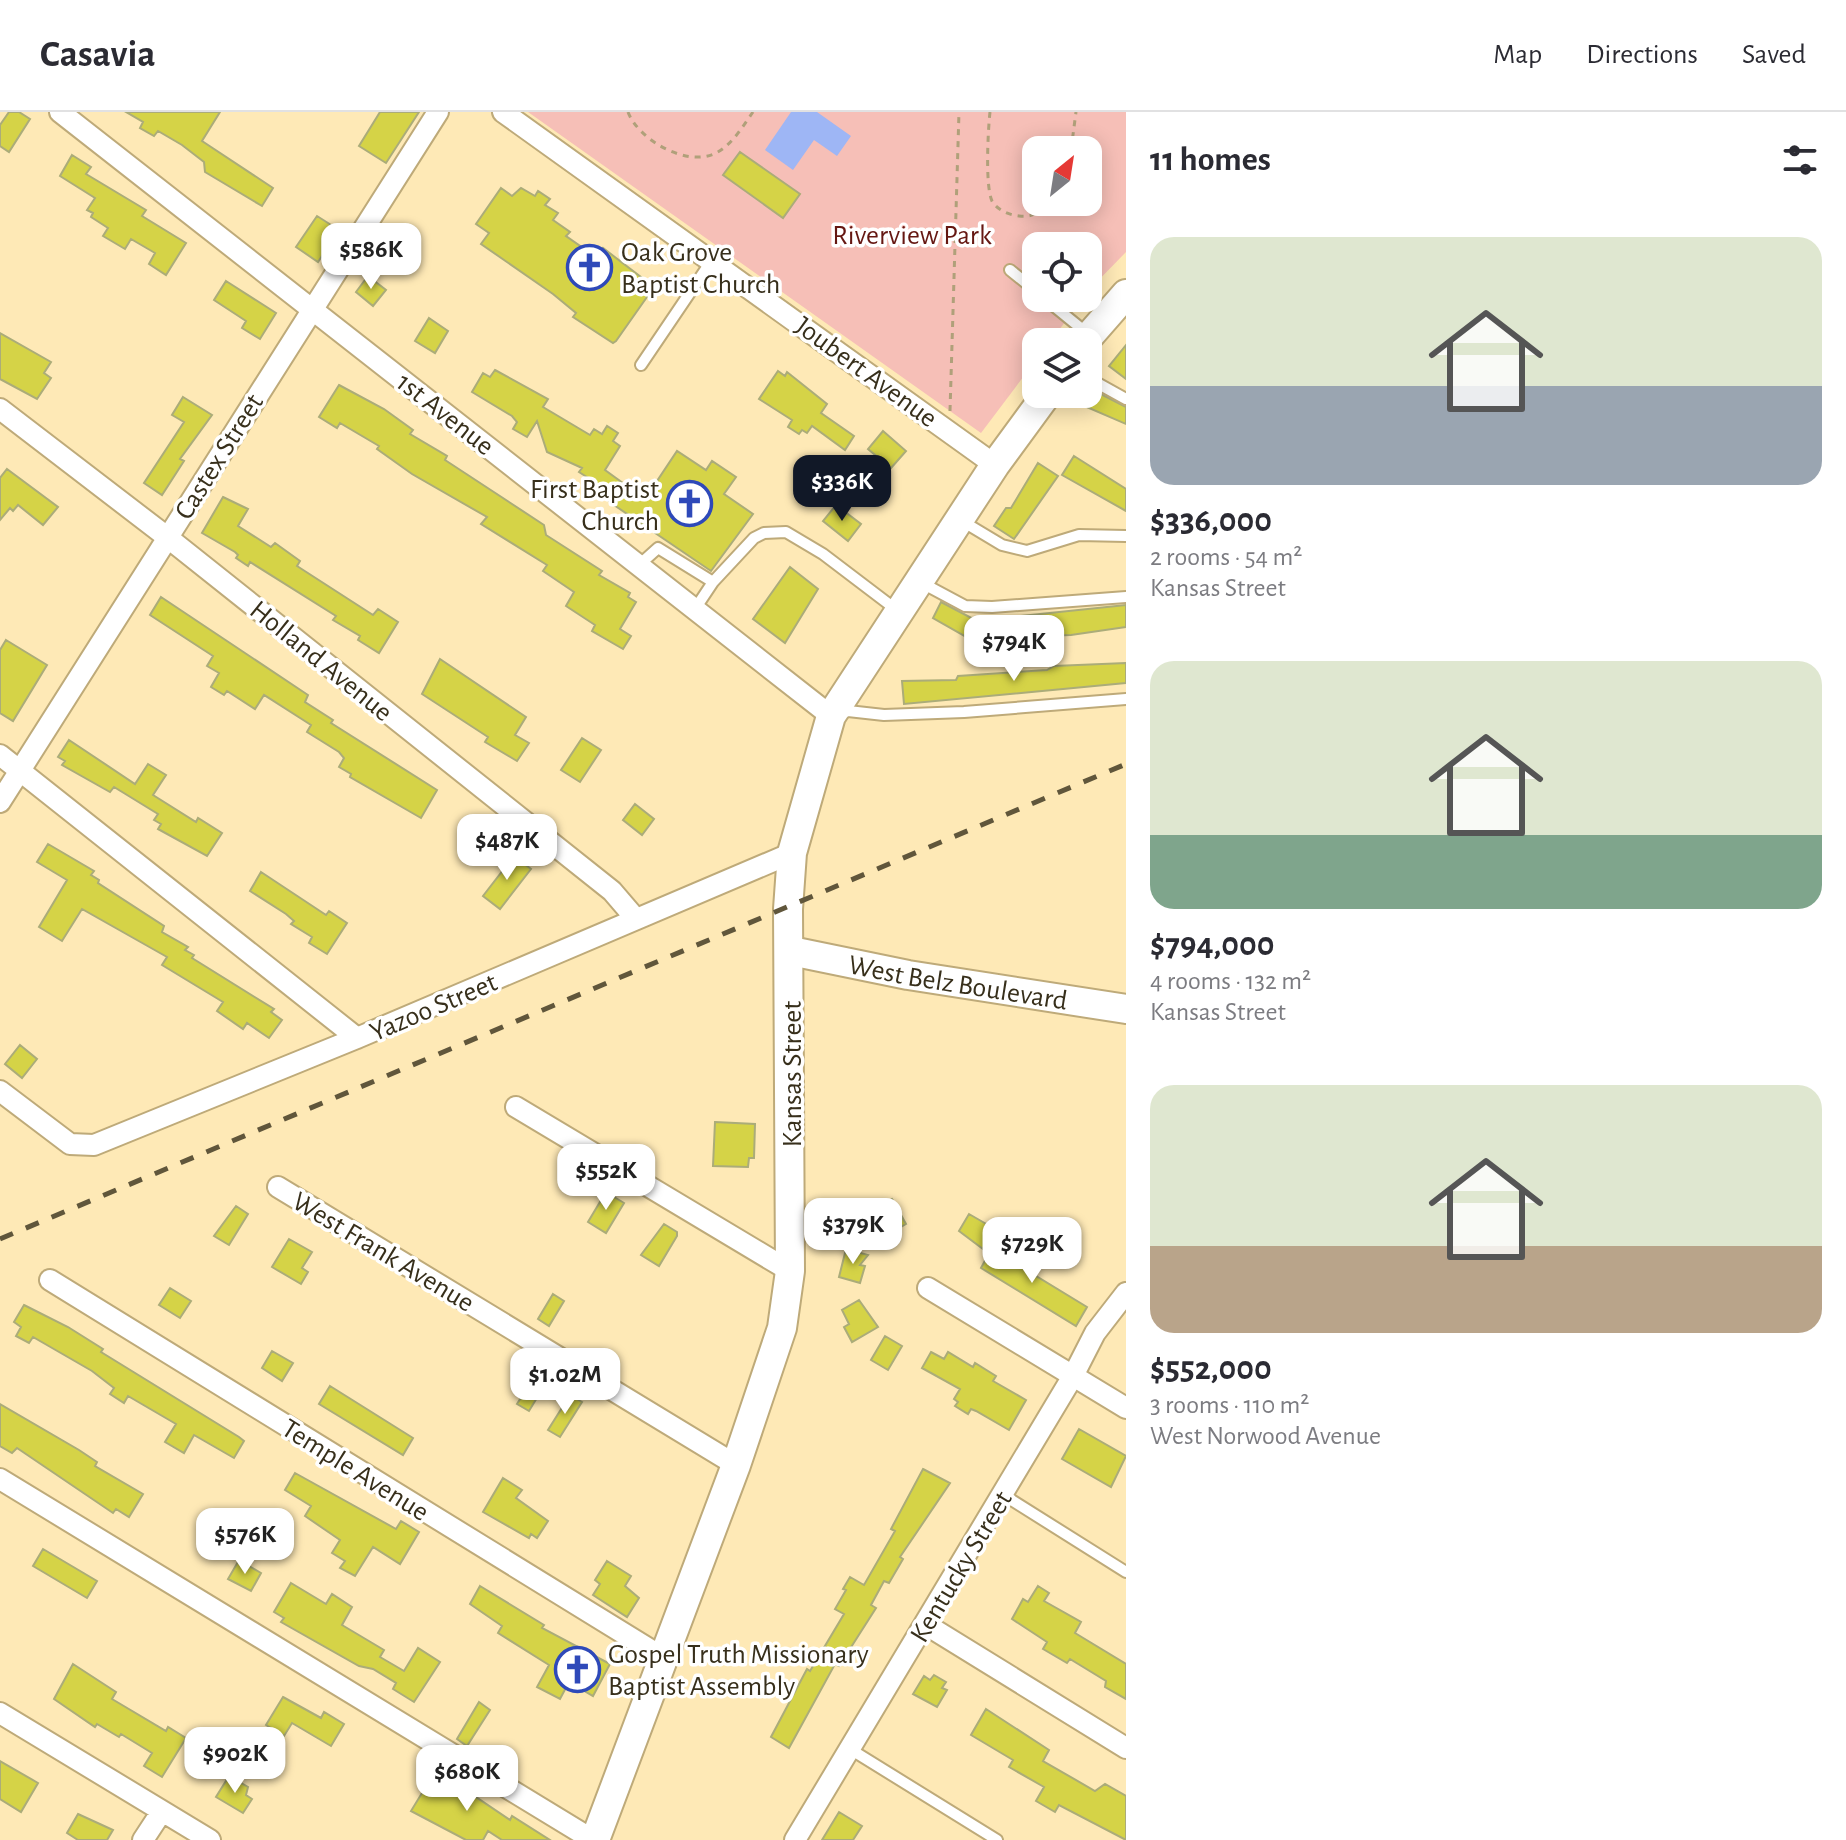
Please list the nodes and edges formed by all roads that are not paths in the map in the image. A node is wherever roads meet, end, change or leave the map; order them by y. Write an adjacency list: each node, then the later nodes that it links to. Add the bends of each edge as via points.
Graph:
1 (60, 112): 8 (street, 1st Avenue)
2 (438, 112): 8 (street, Castex Street)
3 (503, 112): 4 (street, Joubert Avenue)
4 (712, 260): 12 (lane); 17 (street, Joubert Avenue)
5 (1010, 270): 6 (lane)
6 (1022, 280)
7 (1126, 294): 11 (street)
8 (313, 308): 20 (street, Castex Street); 21 (street, 1st Avenue)
9 (1059, 312): 10 (lane)
10 (1075, 328)
11 (1097, 328)
12 (641, 365)
13 (1102, 386): 14 (lane)
14 (1126, 399)
15 (1037, 408): 17 (street, Kansas Street)
16 (0, 409): 20 (street, Holland Avenue)
17 (995, 465): 18 (street, Kansas Street)
18 (960, 520): 19 (lane, via 1002,545 1027,551 1079,535); 23 (street, Kansas Street)
19 (1126, 536)
20 (167, 537): 30 (street, Castex Street); 33 (street, Holland Avenue, via 612,891)
21 (639, 565): 22 (lane, via 658,548); 25 (street, 1st Avenue)
22 (713, 582): 25 (lane); 26 (lane, via 754,538 786,532)
23 (920, 582): 24 (lane, via 965,606); 26 (street, Kansas Street)
24 (1126, 597)
25 (695, 609): 28 (street, 1st Avenue)
26 (900, 612): 28 (street, Kansas Street)
27 (1126, 699): 28 (lane, via 964,712 848,711)
28 (831, 716): 32 (street, Kansas Street)
29 (0, 755): 30 (street)
30 (20, 770): 31 (street, Castex Street); 36 (street)
31 (0, 802)
32 (792, 853): 33 (street, Yazoo Street); 34 (street, Kansas Street)
33 (636, 919): 36 (street, Yazoo Street)
34 (791, 951): 35 (street, West Belz Boulevard); 40 (street, Kansas Street)
35 (1126, 1009)
36 (357, 1038): 37 (street, Yazoo Street, via 94,1145 70,1144)
37 (0, 1091)
38 (516, 1107): 40 (street)
39 (278, 1187): 46 (street, West Frank Avenue)
40 (790, 1271): 46 (street, Kansas Street, via 782,1328)
41 (50, 1280): 51 (street, Temple Avenue)
42 (928, 1288): 44 (street)
43 (1126, 1293): 44 (street, Kentucky Street, via 1095,1333)
44 (1073, 1376): 45 (street); 48 (street, Kentucky Street)
45 (1126, 1408)
46 (736, 1465): 51 (street, Kansas Street)
47 (0, 1479): 58 (street)
48 (1002, 1494): 49 (lane); 50 (street, Kentucky Street)
49 (1126, 1572)
50 (925, 1624): 53 (street); 54 (street, Kentucky Street)
51 (662, 1657): 58 (street, Kansas Street)
52 (0, 1713): 55 (street)
53 (1126, 1748)
54 (850, 1749): 59 (street, Kentucky Street); 60 (lane)
55 (162, 1811): 56 (street); 57 (street)
56 (143, 1840)
57 (210, 1840)
58 (594, 1840)
59 (795, 1840)
60 (997, 1840)

